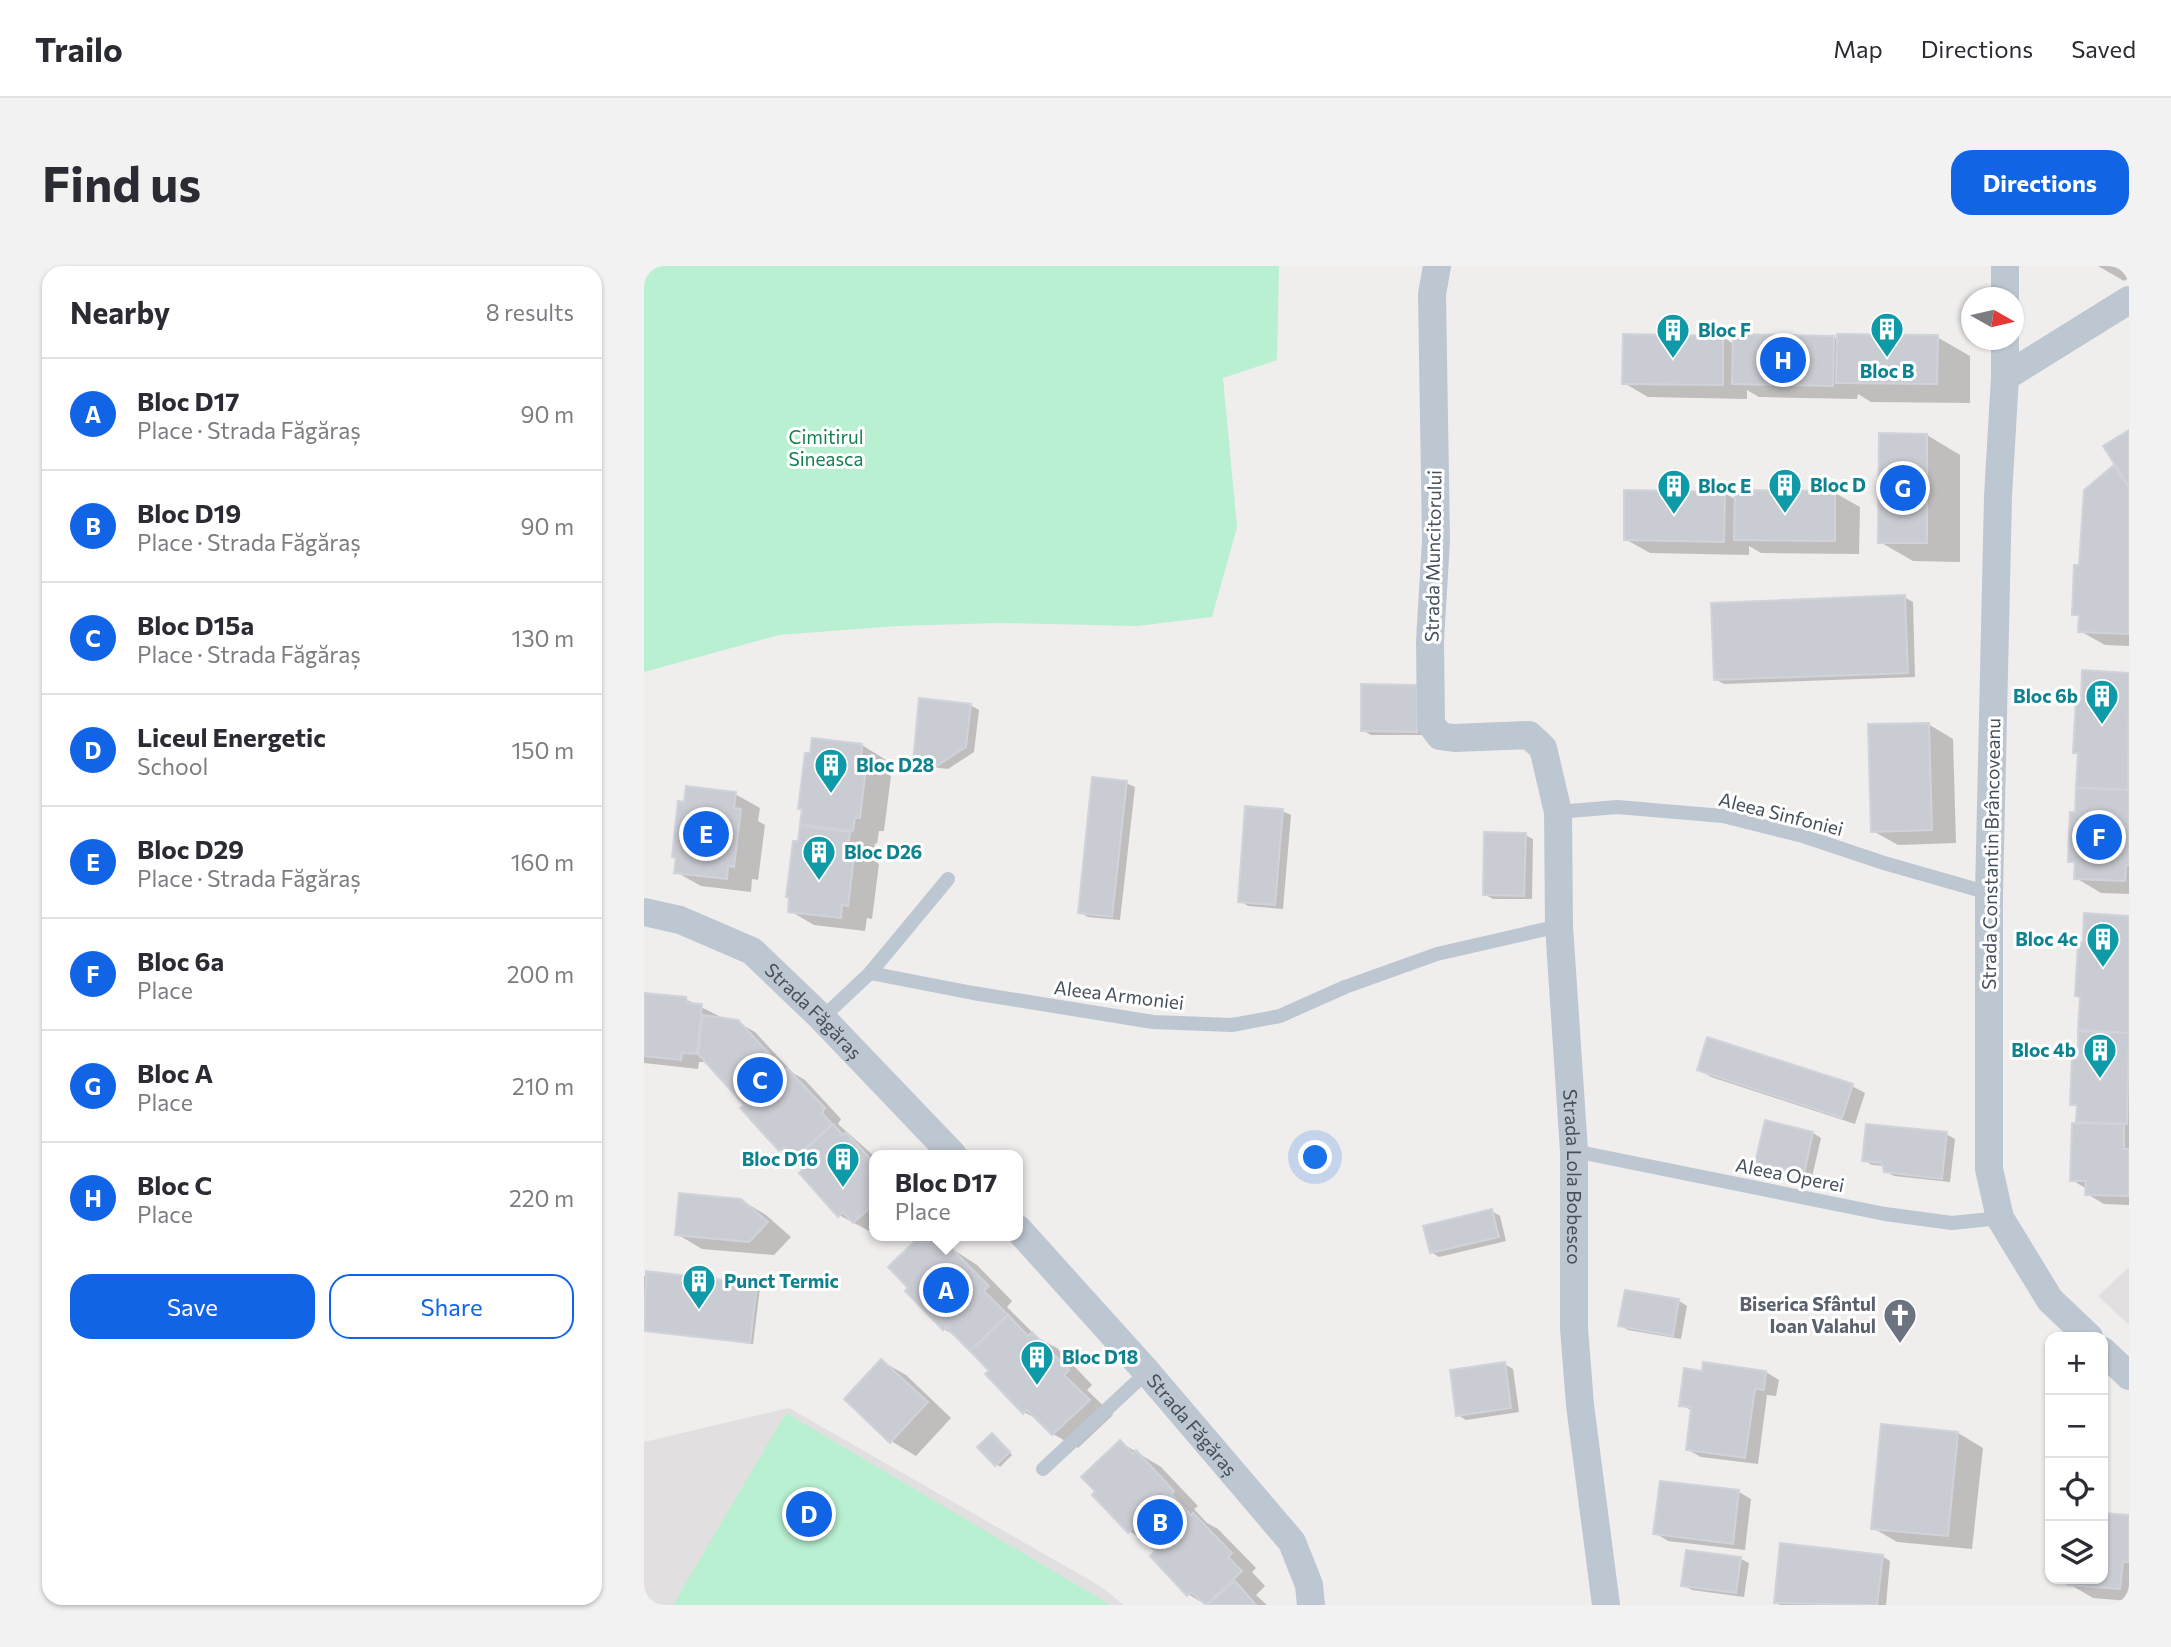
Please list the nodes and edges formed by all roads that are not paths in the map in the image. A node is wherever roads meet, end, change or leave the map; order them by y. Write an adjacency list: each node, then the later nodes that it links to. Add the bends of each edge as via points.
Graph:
1 (1437, 266): 7 (street, Strada Muncitorului, via 1433,294 1436,540 1431,724 1440,736 1529,735)
2 (2005, 266): 3 (street)
3 (2005, 287)
4 (2129, 300): 6 (street)
5 (2005, 350): 6 (street, Strada Constantin Brâncoveanu)
6 (2005, 377): 10 (street, Strada Constantin Brâncoveanu)
7 (1543, 748): 8 (street, Strada Lola Bobesco)
8 (1558, 812): 10 (lane, Aleea Sinfoniei, via 1617,807 1723,816); 12 (street, Strada Lola Bobesco)
9 (948, 879): 13 (lane)
10 (1989, 892): 17 (street, Strada Constantin Brâncoveanu, via 1989,1169)
11 (644, 912): 14 (street, Strada Făgăraș, via 680,920 751,951)
12 (1559, 926): 13 (lane, Aleea Armoniei, via 1437,954 1280,1016 1232,1025 1153,1022); 16 (street, Strada Lola Bobesco)
13 (870, 973): 14 (lane)
14 (822, 1018): 15 (street, Strada Făgăraș)
15 (948, 1150)
16 (1574, 1152): 17 (lane, Aleea Operei, via 1885,1214 1952,1223); 25 (street, Strada Lola Bobesco, via 1575,1341)
17 (2000, 1217): 19 (street, Strada Constantin Brâncoveanu, via 2050,1300)
18 (1023, 1235): 21 (street, Strada Făgăraș)
19 (2084, 1332)
20 (2108, 1355): 22 (street)
21 (1147, 1372): 23 (lane); 24 (street, Strada Făgăraș, via 1292,1542 1309,1585)
22 (2129, 1376)
23 (1044, 1469)
24 (1311, 1605)
25 (1606, 1605)

